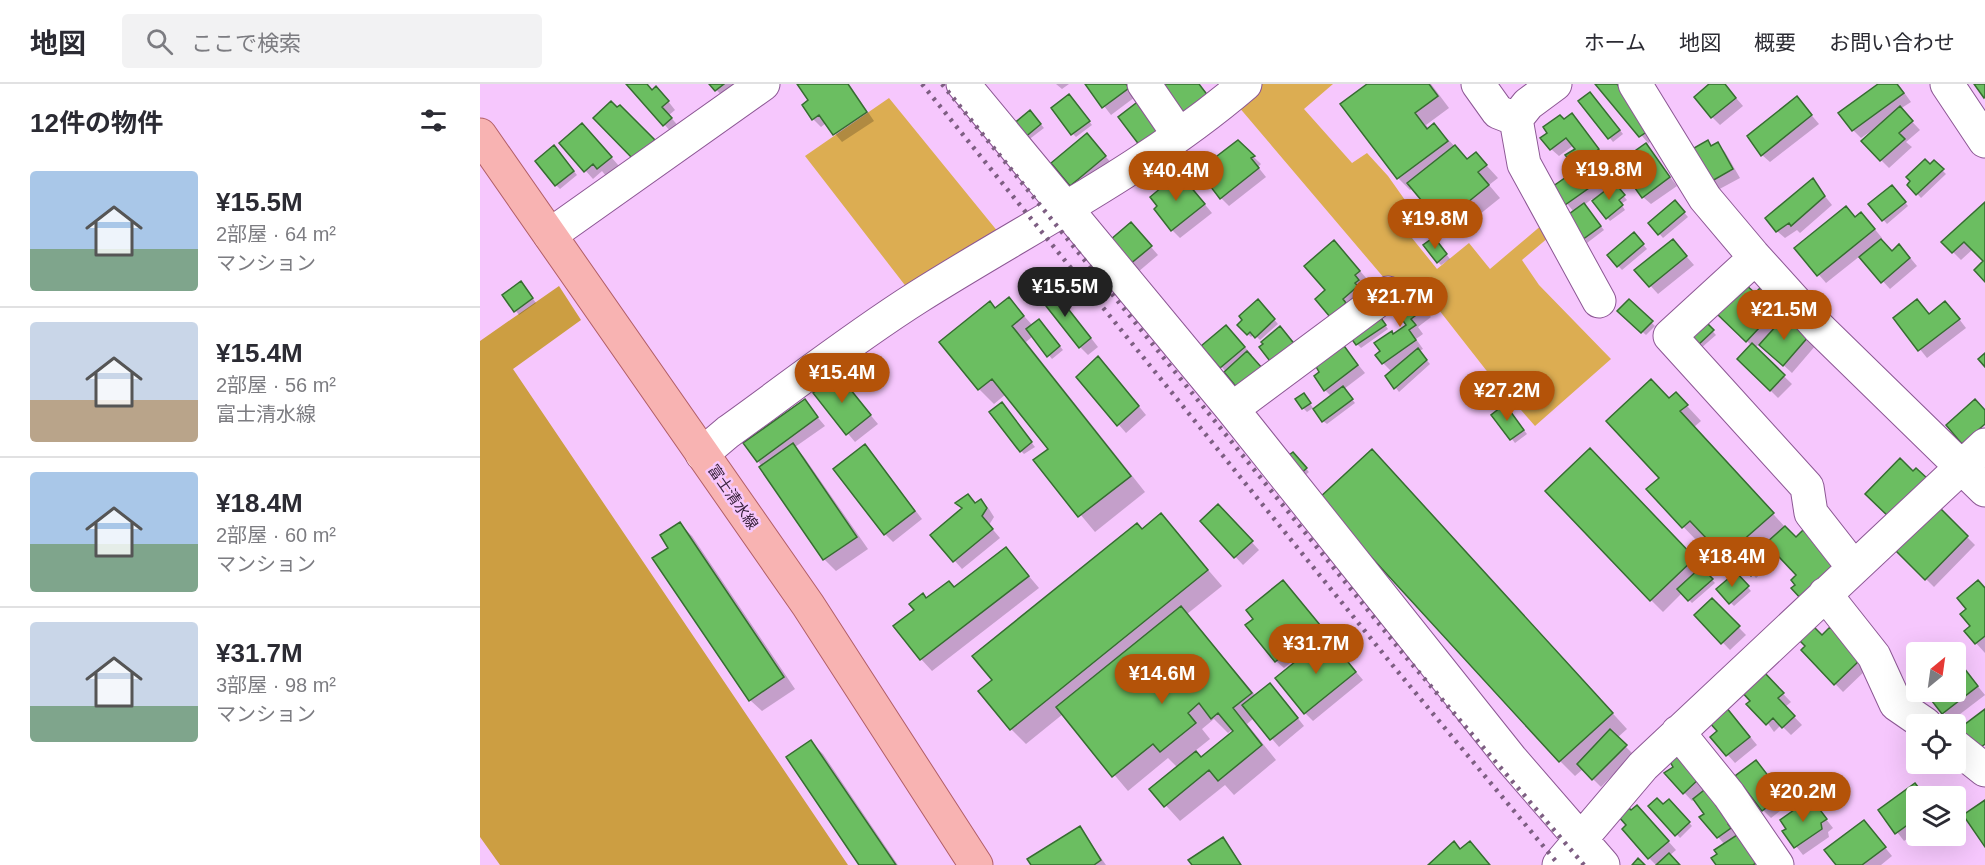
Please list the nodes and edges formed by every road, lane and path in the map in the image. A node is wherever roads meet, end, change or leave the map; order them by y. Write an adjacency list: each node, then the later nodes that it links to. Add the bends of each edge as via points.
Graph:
1 (763, 84): 14 (street)
2 (963, 84): 13 (street)
3 (1144, 84): 11 (street)
4 (1245, 84): 11 (street)
5 (1478, 84): 9 (street, via 1498,112)
6 (1555, 84): 9 (street, via 1528,104)
7 (1635, 84): 15 (street, via 1705,198)
8 (1947, 84): 12 (street)
9 (1516, 120): 17 (street, via 1524,164)
10 (480, 135): 14 (main road, 富士清水線)
11 (1179, 135): 13 (street)
12 (1985, 141)
13 (1065, 209): 18 (street); 19 (street, via 916,298)
14 (550, 235): 19 (main road, 富士清水線)
15 (1755, 258): 20 (street, via 1819,328); 22 (street, via 1670,336 1807,487 1811,513)
16 (1388, 292): 18 (street)
17 (1599, 301)
18 (1232, 409): 28 (street, via 1511,759)
19 (702, 454): 29 (main road, 富士清水線, via 854,673)
20 (1973, 456): 21 (street); 22 (street)
21 (1985, 490)
22 (1854, 568): 23 (street)
23 (1826, 594): 24 (street, via 1874,656 1896,704); 25 (street)
24 (1910, 714)
25 (1678, 732): 28 (street, via 1643,765); 32 (street, via 1729,795)
26 (1966, 754): 27 (street)
27 (1984, 768)
28 (1580, 838): 30 (street); 31 (street)
29 (976, 865)
30 (1559, 865)
31 (1603, 865)
32 (1777, 865)

